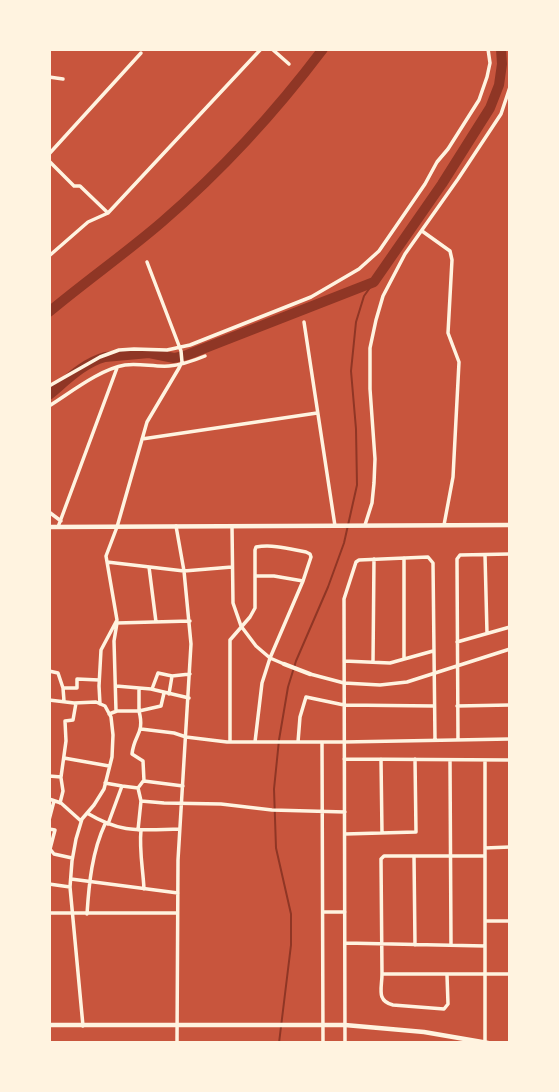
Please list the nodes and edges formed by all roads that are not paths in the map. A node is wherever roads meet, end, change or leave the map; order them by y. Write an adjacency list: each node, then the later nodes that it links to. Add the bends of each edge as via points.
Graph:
1 (261, 49): 11 (street)
2 (272, 49): 5 (street)
3 (488, 49): 16 (street, via 490,62 480,100 379,251 359,269 311,297)
4 (141, 53): 9 (street)
5 (289, 64)
6 (49, 77): 7 (street)
7 (63, 79)
8 (510, 87): 12 (street, via 501,114)
9 (49, 154)
10 (49, 161): 11 (street)
11 (108, 213): 13 (street, via 88,222)
12 (422, 231): 26 (street, via 450,251 452,260 448,333 459,362 453,477); 31 (street, via 383,296 370,348 375,459 372,503)
13 (49, 256)
14 (147, 262): 16 (street)
15 (304, 322): 22 (street)
16 (180, 349): 18 (street); 20 (street, via 119,350)
17 (205, 356): 18 (street)
18 (181, 363): 19 (street); 23 (street)
19 (117, 368): 21 (street); 25 (street)
20 (49, 386)
21 (49, 406)
22 (318, 413): 23 (street); 30 (street)
23 (142, 439): 33 (street)
24 (49, 512): 25 (street)
25 (60, 524): 32 (street); 33 (street)
26 (444, 525): 27 (street); 31 (street)
27 (510, 525)
28 (176, 526): 29 (street); 33 (street); 41 (street)
29 (232, 526): 30 (street); 39 (street)
30 (338, 526): 31 (street)
31 (365, 526)
32 (49, 527)
33 (117, 527): 38 (street)
34 (485, 554): 35 (street); 49 (street); 50 (street, via 457,559)
35 (510, 554)
36 (404, 558): 37 (street); 52 (street, via 428,557 433,563); 54 (street)
37 (374, 559): 55 (street, via 356,562 344,599); 56 (street)
38 (107, 562): 40 (street); 46 (street)
39 (232, 566): 41 (street); 47 (street, via 233,603)
40 (149, 567): 41 (street); 45 (street)
41 (184, 572): 44 (street)
42 (255, 576): 43 (street); 43 (street, via 257,547 283,547 310,554); 47 (street, via 255,608)
43 (303, 581): 53 (street)
44 (190, 621): 45 (street); 60 (street)
45 (156, 622): 46 (street)
46 (116, 623): 64 (street, via 101,650); 66 (street)
47 (241, 626): 53 (street); 88 (street, via 230,640)
48 (510, 627): 49 (street)
49 (487, 633): 50 (street)
50 (457, 642): 58 (street)
51 (510, 649): 58 (street)
52 (433, 651): 54 (street); 62 (street)
53 (270, 658): 57 (street); 89 (street)
54 (404, 659): 56 (street)
55 (344, 661): 56 (street); 65 (street)
56 (373, 662)
57 (284, 664): 61 (street)
58 (457, 666): 62 (street); 79 (street)
59 (49, 671): 67 (street, via 58,673)
60 (190, 674): 63 (street); 71 (street)
61 (310, 674): 65 (street)
62 (433, 674): 65 (street, via 380,685); 78 (street)
63 (173, 676): 69 (street, via 158,673); 70 (street)
64 (99, 680): 67 (street, via 77,680 77,688); 75 (street)
65 (344, 682): 76 (street)
66 (116, 685): 68 (street); 80 (street)
67 (63, 688): 73 (street)
68 (139, 688): 69 (street); 81 (street)
69 (152, 689): 70 (street)
70 (167, 694): 71 (street); 81 (street, via 160,706)
71 (188, 698): 84 (street)
72 (49, 700): 73 (street)
73 (64, 701): 74 (street)
74 (76, 703): 75 (street); 93 (street, via 73,720 65,721)
75 (100, 704): 82 (street)
76 (344, 705): 78 (street); 90 (street, via 306,697); 92 (street)
77 (510, 705): 79 (street)
78 (434, 706): 86 (street)
79 (457, 706): 87 (street)
80 (116, 711): 81 (street); 82 (street)
81 (139, 711): 83 (street)
82 (109, 714): 100 (street, via 113,734)
83 (141, 729): 84 (street); 103 (street, via 132,754 143,761)
84 (187, 737): 88 (street); 106 (street)
85 (510, 739): 87 (street)
86 (435, 740): 87 (street); 92 (street)
87 (458, 740)
88 (230, 741): 89 (street)
89 (255, 742): 90 (street)
90 (298, 742): 91 (street)
91 (322, 742): 92 (street); 112 (street)
92 (344, 742): 94 (street)
93 (64, 758): 100 (street); 102 (street)
94 (344, 759): 95 (street); 113 (street)
95 (381, 759): 96 (street); 121 (street)
96 (415, 760): 97 (street); 121 (street, via 416,832)
97 (450, 760): 98 (street); 127 (street)
98 (485, 760): 99 (street); 125 (street)
99 (510, 760)
100 (109, 766): 104 (street)
101 (49, 776): 102 (street)
102 (61, 777): 110 (street)
103 (144, 779): 106 (street); 107 (street)
104 (105, 783): 105 (street); 114 (street)
105 (122, 786): 107 (street); 117 (street)
106 (183, 786): 111 (street)
107 (138, 788): 109 (street)
108 (51, 800): 110 (street); 115 (street)
109 (141, 801): 111 (street); 120 (street)
110 (60, 803): 116 (street)
111 (182, 803): 112 (street); 119 (street)
112 (321, 812): 113 (street); 136 (street)
113 (345, 812): 122 (street)
114 (87, 813): 116 (street); 117 (street)
115 (49, 820)
116 (81, 821): 129 (street)
117 (106, 824): 120 (street); 131 (street)
118 (49, 829): 123 (street, via 54,830)
119 (180, 829): 120 (street); 135 (street)
120 (140, 830): 134 (street)
121 (382, 833): 122 (street)
122 (345, 834): 137 (street)
123 (51, 840): 129 (street, via 54,854)
124 (510, 847): 125 (street)
125 (485, 848): 128 (street)
126 (414, 856): 127 (street); 145 (street, via 381,859); 146 (street)
127 (451, 856): 128 (street); 147 (street)
128 (485, 856): 142 (street)
129 (72, 858): 130 (street)
130 (71, 879): 131 (street); 133 (street)
131 (89, 882): 134 (street); 141 (street)
132 (49, 884): 133 (street)
133 (70, 887): 140 (street)
134 (144, 889): 135 (street)
135 (177, 893): 139 (street)
136 (322, 912): 137 (street); 154 (street)
137 (345, 912): 144 (street)
138 (49, 913): 140 (street)
139 (177, 913): 141 (street); 157 (street)
140 (73, 914): 141 (street); 156 (street)
141 (87, 914)
142 (485, 921): 143 (street); 148 (street)
143 (510, 921)
144 (345, 943): 145 (street); 155 (street)
145 (382, 945): 146 (street); 150 (street)
146 (415, 945): 147 (street)
147 (452, 946): 148 (street)
148 (485, 946): 149 (street)
149 (485, 973): 151 (street); 152 (street); 161 (street)
150 (382, 974): 152 (street); 152 (street, via 381,997 386,1003 443,1009 448,1004)
151 (510, 974)
152 (447, 975)
153 (49, 1025): 156 (street)
154 (323, 1025): 155 (street); 157 (street); 159 (street)
155 (345, 1025): 160 (street); 161 (street)
156 (83, 1026): 157 (street)
157 (177, 1026): 158 (street)
158 (177, 1043)
159 (323, 1043)
160 (345, 1043)
161 (486, 1043)

